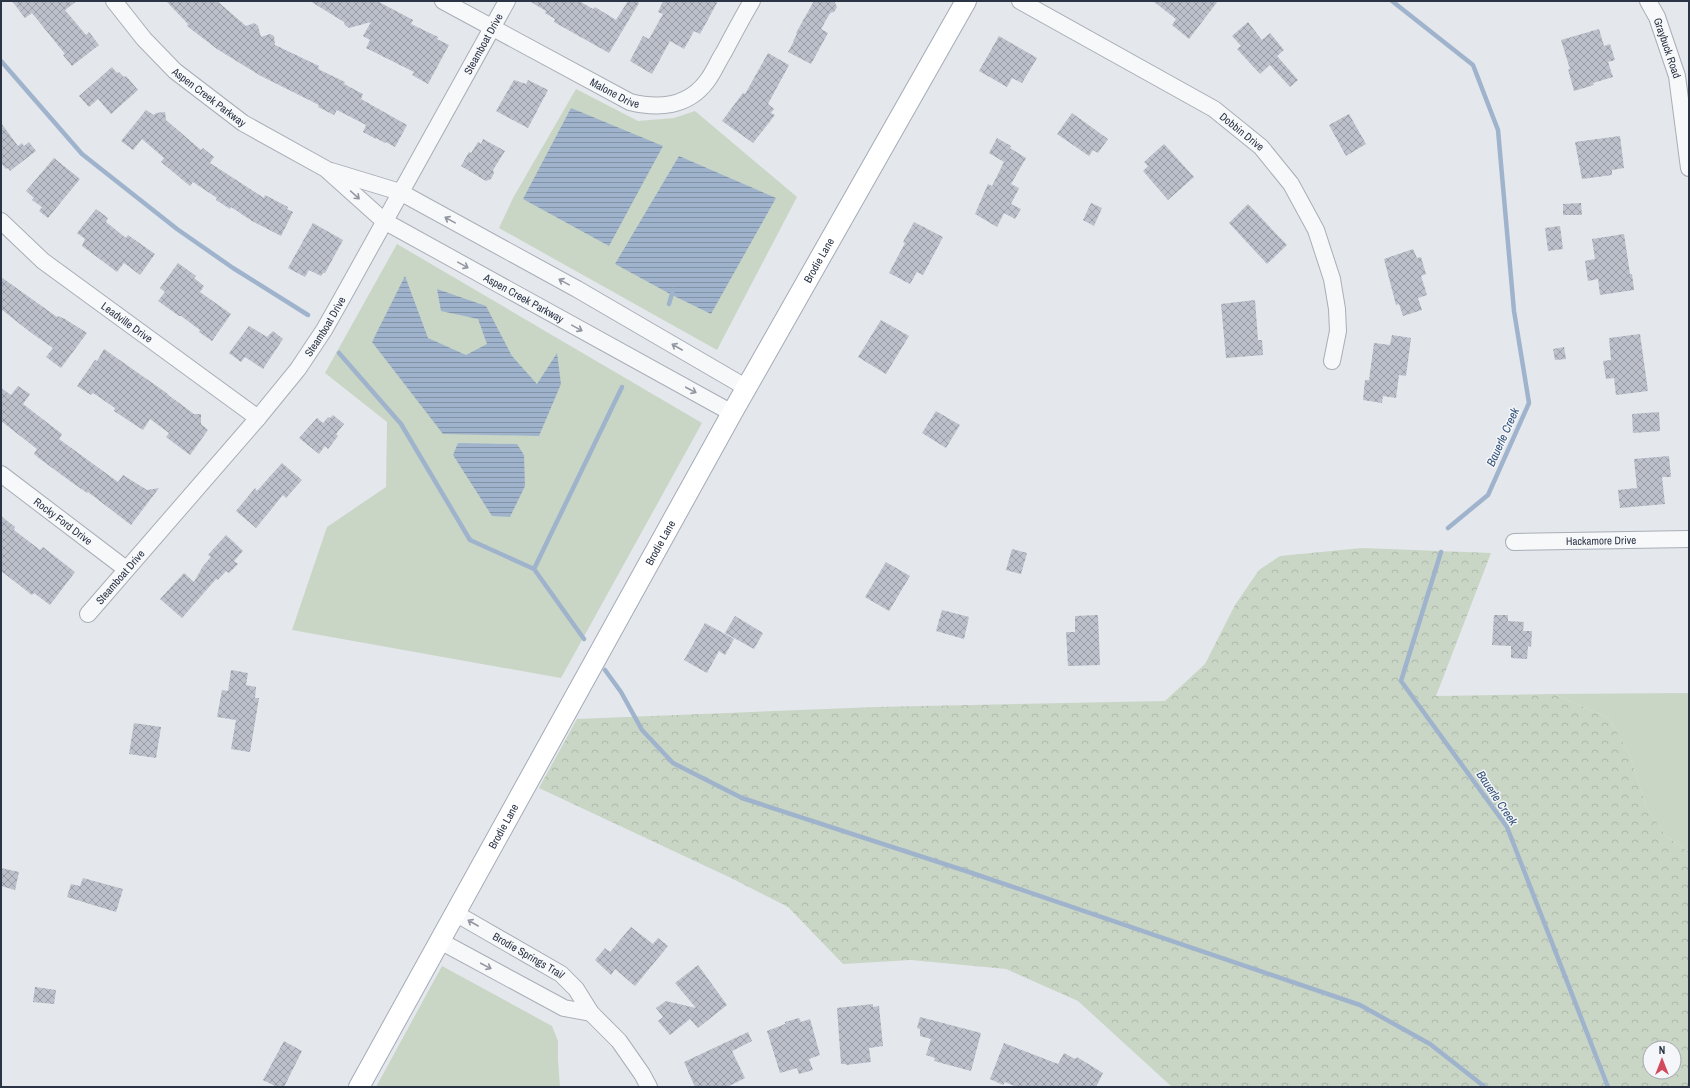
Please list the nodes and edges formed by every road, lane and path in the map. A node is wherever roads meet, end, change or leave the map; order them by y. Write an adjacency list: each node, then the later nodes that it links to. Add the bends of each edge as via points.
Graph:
1 (114, 1): 10 (street, Aspen Creek Parkway, via 144,39 175,71 243,123)
2 (443, 1): 8 (street, Malone Drive)
3 (507, 1): 8 (street, Steamboat Drive)
4 (752, 1): 8 (street, Malone Drive, via 707,81 683,100 664,106 630,102)
5 (966, 1): 15 (main road, Brodie Lane)
6 (1020, 1): 14 (street, Dobbin Drive, via 1214,109 1260,147 1291,184 1316,230 1332,279 1337,309 1338,331)
7 (1648, 1): 9 (street, Graybuck Road, via 1657,17 1677,76)
8 (492, 28): 11 (street, Steamboat Drive)
9 (1689, 168)
10 (326, 169): 11 (street, Aspen Creek Parkway); 13 (street, Aspen Creek Parkway, one-way to 13)
11 (400, 192): 13 (street, Steamboat Drive); 15 (street, Aspen Creek Parkway, one-way to 11, via 576,289)
12 (1, 221): 17 (street, Leadville Drive, via 43,261)
13 (384, 221): 16 (street, Aspen Creek Parkway, one-way to 16); 17 (street, Steamboat Drive, via 324,330 298,369)
14 (1332, 361)
15 (747, 388): 16 (main road, Brodie Lane)
16 (732, 413): 23 (main road, Brodie Lane)
17 (258, 418): 21 (street, Steamboat Drive)
18 (1, 474): 21 (street, Rocky Ford Drive)
19 (1689, 539): 20 (street, Hackamore Drive)
20 (1514, 542)
21 (126, 569): 22 (street, Steamboat Drive)
22 (88, 614)
23 (454, 913): 24 (main road, Brodie Lane); 25 (street, Brodie Springs Trail, one-way to 23, via 576,989 561,974)
24 (440, 941): 25 (street, one-way to 25, via 564,1008); 26 (main road, Brodie Lane)
25 (591, 1013): 27 (street, Brodie Springs Trail, via 619,1041)
26 (359, 1087)
27 (649, 1087)

